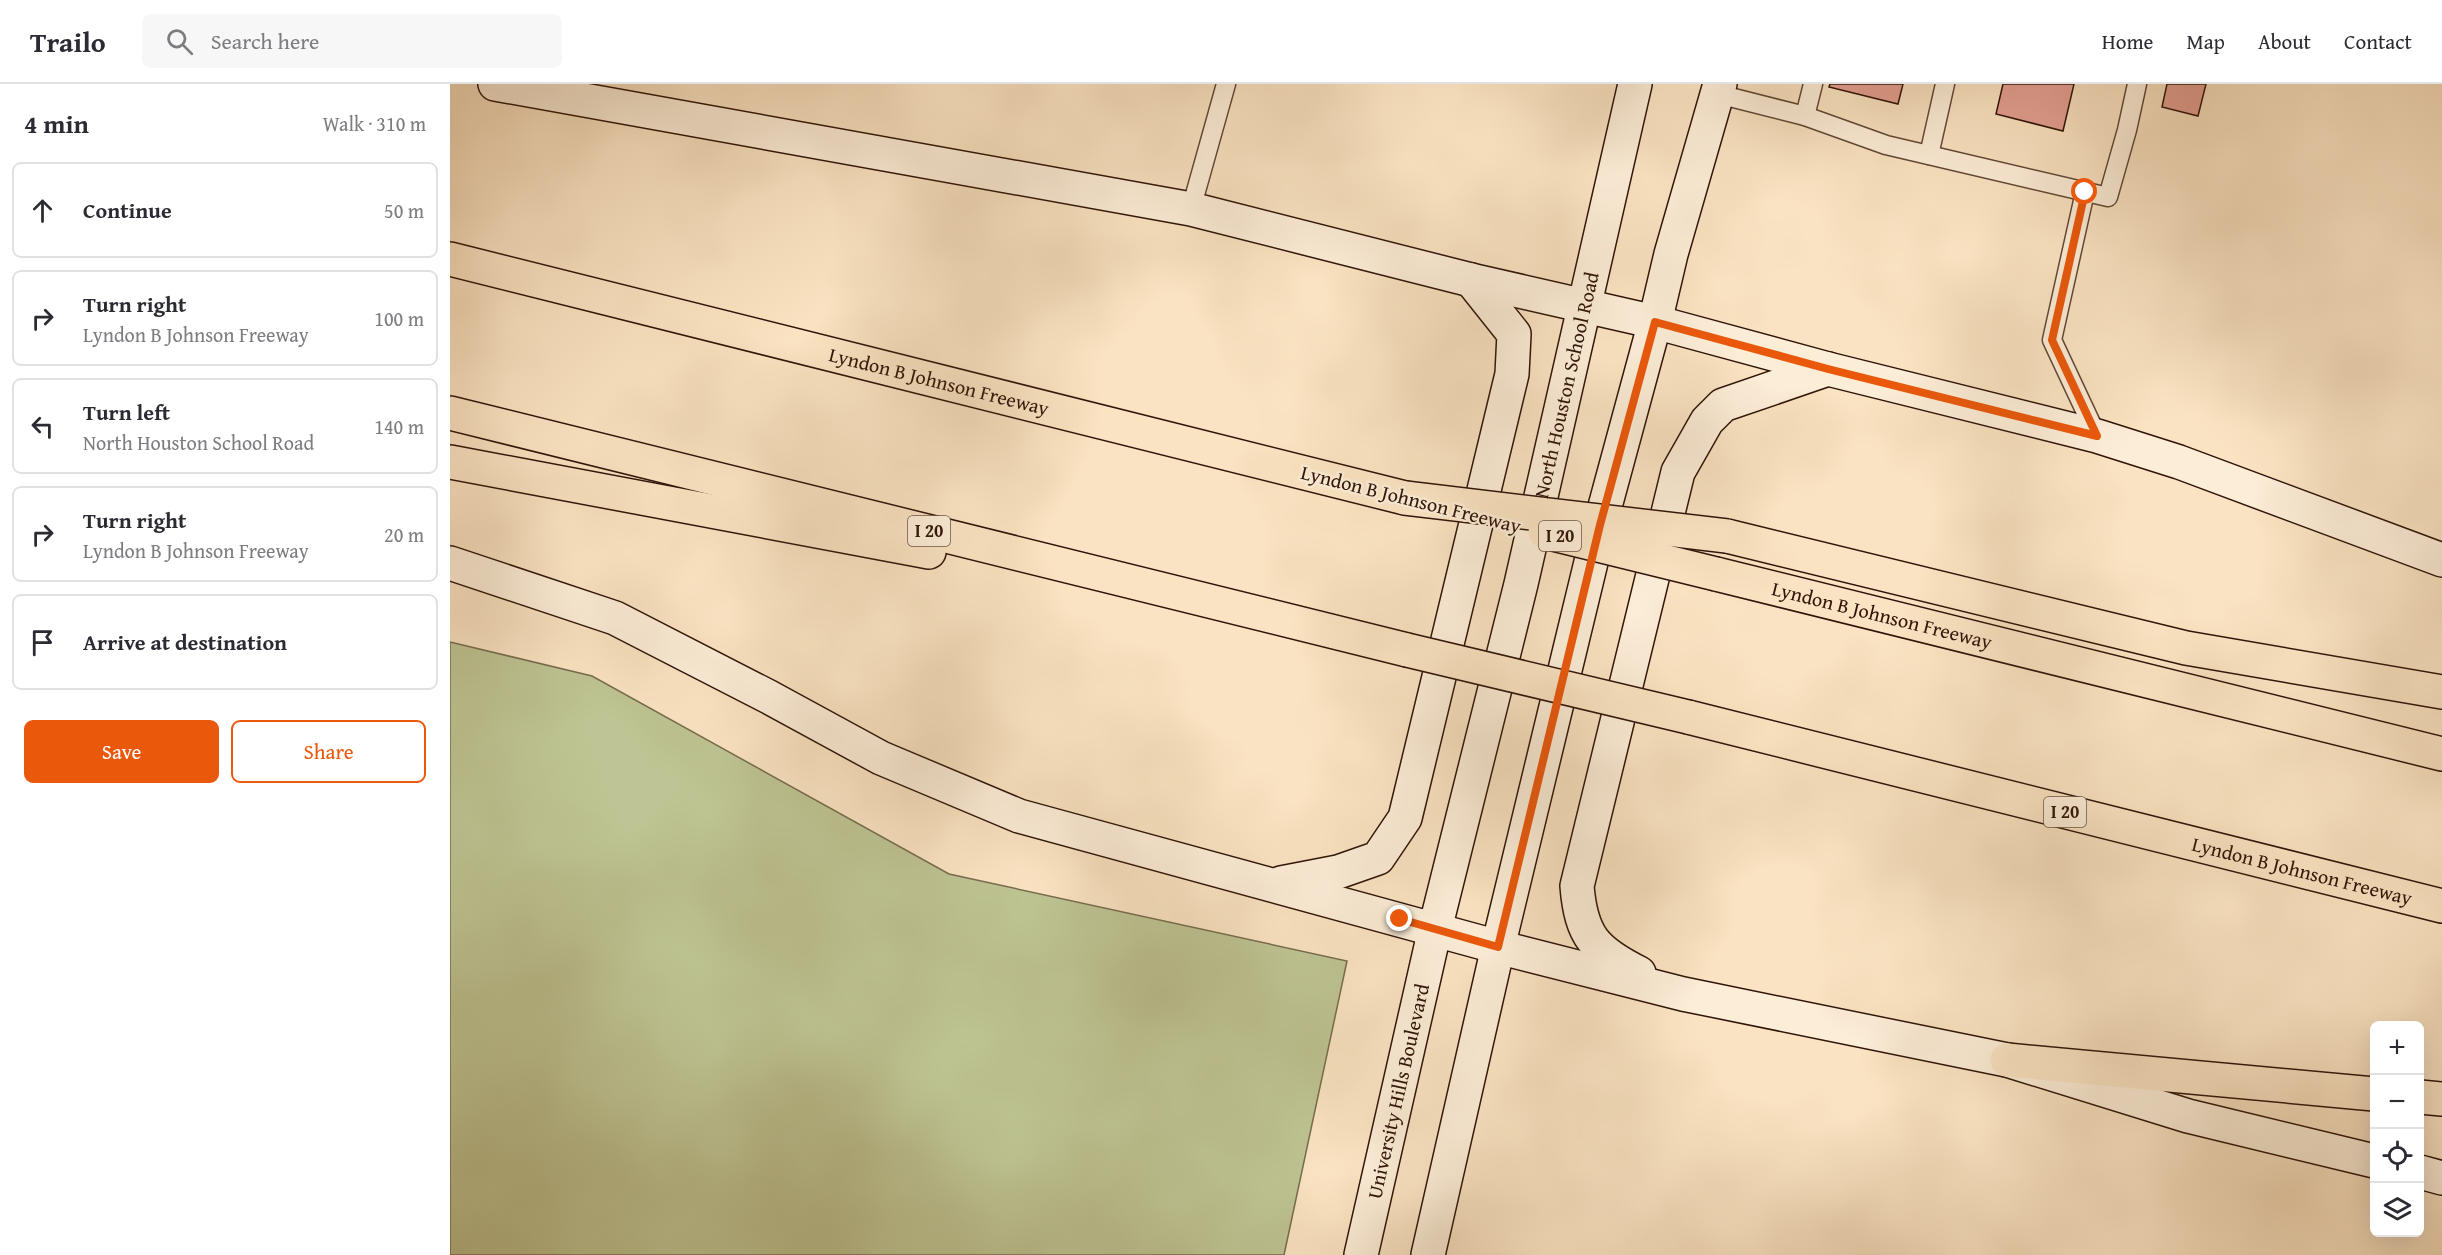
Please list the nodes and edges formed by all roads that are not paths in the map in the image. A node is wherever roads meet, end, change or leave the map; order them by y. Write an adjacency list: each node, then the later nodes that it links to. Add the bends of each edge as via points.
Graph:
1 (495, 84): 11 (main road)
2 (1226, 84): 11 (lane)
3 (1635, 84): 14 (main road, North Houston School Road)
4 (1813, 84): 8 (lane)
5 (1945, 84): 9 (lane)
6 (2137, 84): 10 (lane, via 2108,197)
7 (1719, 89): 8 (lane); 15 (main road)
8 (1805, 116): 9 (lane, via 1886,145)
9 (1929, 155): 10 (lane)
10 (2085, 192): 18 (lane, via 2052,340)
11 (1191, 209): 13 (main road)
12 (450, 259): 20 (highway, Lyndon B Johnson Freeway / I 20)
13 (1471, 280): 14 (main road); 26 (main road, via 1514,334 1512,374 1405,818 1378,858 1338,872)
14 (1585, 307): 15 (main road); 28 (main road, North Houston School Road)
15 (1655, 322): 16 (main road); 29 (main road, via 1600,525)
16 (1828, 369): 18 (main road); 30 (main road, via 1723,405 1707,421 1678,472 1577,886 1579,914 1591,939 1612,960)
17 (450, 413): 23 (highway, Lyndon B Johnson Freeway / I 20)
18 (2097, 436): 21 (main road, via 2179,462)
19 (450, 462): 23 (highway)
20 (1405, 498): 24 (highway, bridge, via 1727,536 2186,648); 25 (highway, Lyndon B Johnson Freeway / I 20, bridge)
21 (2442, 560)
22 (450, 563): 26 (main road, via 615,618 881,758 1019,816)
23 (1289, 620): 27 (highway, Lyndon B Johnson Freeway / I 20, bridge)
24 (2442, 692)
25 (2442, 754)
26 (1274, 885): 28 (main road)
27 (2442, 906)
28 (1435, 928): 29 (main road); 38 (main road, University Hills Boulevard)
29 (1498, 947): 30 (main road); 39 (main road)
30 (1683, 994): 31 (main road)
31 (2007, 1060): 32 (highway); 35 (main road, via 2188,1116)
32 (2370, 1094)
33 (2424, 1097): 34 (highway)
34 (2442, 1099)
35 (2370, 1160)
36 (2424, 1173): 37 (main road)
37 (2442, 1178)
38 (1361, 1255)
39 (1428, 1255)

